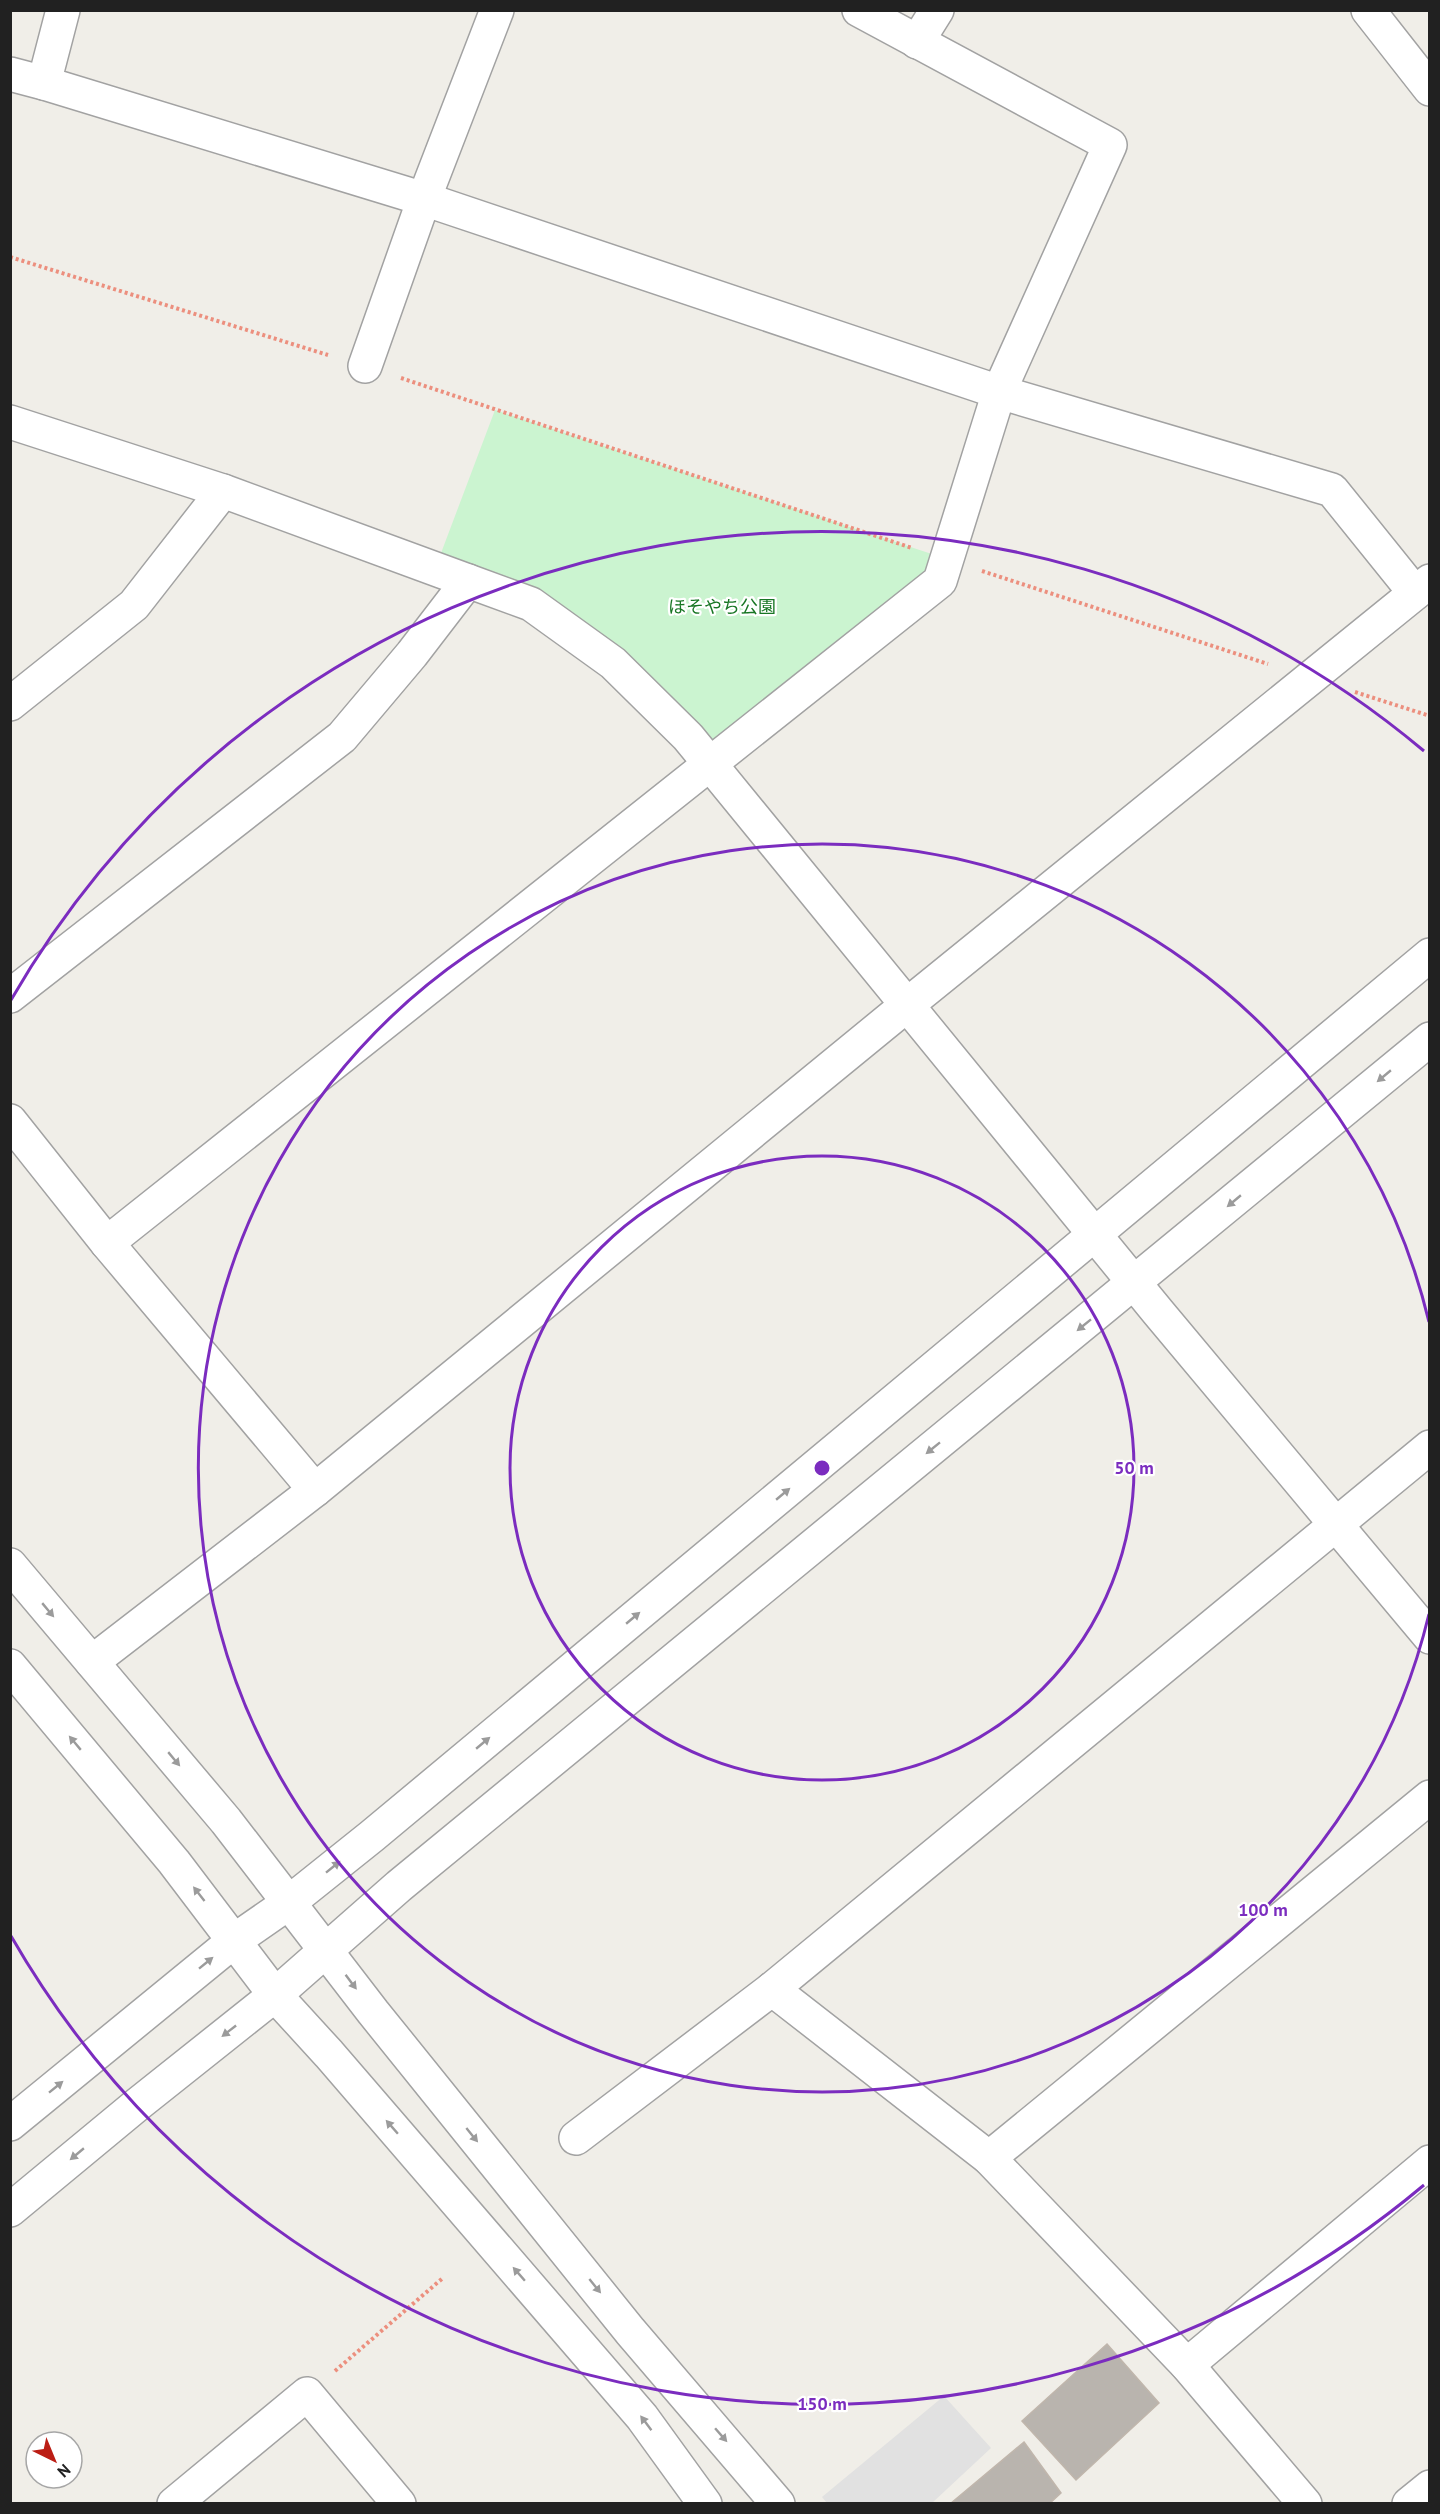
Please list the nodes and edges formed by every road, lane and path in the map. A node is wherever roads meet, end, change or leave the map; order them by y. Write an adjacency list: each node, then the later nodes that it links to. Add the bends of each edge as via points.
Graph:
1 (63, 10): 8 (street)
2 (497, 10): 10 (street)
3 (859, 10): 6 (street)
4 (937, 10): 6 (street)
5 (1368, 10): 9 (street)
6 (917, 42): 13 (street, via 1110,145)
7 (10, 74): 8 (street)
8 (44, 83): 10 (street)
9 (1430, 89)
10 (424, 199): 12 (street); 13 (street)
11 (10, 256): 12 (path)
12 (365, 366): 16 (path)
13 (999, 392): 16 (street); 18 (street, via 1332,490)
14 (10, 422): 15 (street)
15 (224, 491): 17 (street); 20 (street, via 134,605)
16 (947, 559): 19 (path); 22 (street, via 940,580)
17 (468, 581): 22 (street, via 531,604 613,663); 24 (street, via 342,737)
18 (1422, 587): 19 (street)
19 (1310, 678): 21 (path); 25 (street)
20 (10, 704)
21 (1430, 716)
22 (711, 765): 25 (street); 29 (street)
23 (1430, 955): 28 (street)
24 (10, 996)
25 (907, 1005): 28 (street); 32 (street)
26 (1430, 1039): 30 (street, one-way to 30)
27 (10, 1121): 29 (street)
28 (1095, 1235): 30 (street); 39 (street, one-way to 28)
29 (107, 1243): 32 (street)
30 (1135, 1283): 33 (street); 41 (street, one-way to 41, via 399,1886)
31 (1430, 1447): 33 (street)
32 (315, 1490): 36 (street)
33 (1335, 1523): 35 (street); 42 (street)
34 (10, 1565): 36 (street, one-way to 36)
35 (1430, 1637)
36 (92, 1662): 39 (street, one-way to 39, via 226,1821)
37 (16, 1683): 40 (street, one-way to 37, via 174,1862)
38 (1430, 1797): 46 (street)
39 (287, 1904): 40 (street); 41 (street)
40 (235, 1940): 43 (street); 44 (street, one-way to 40)
41 (327, 1950): 43 (street); 56 (street, one-way to 56, via 630,2331)
42 (771, 1989): 45 (street); 46 (street)
43 (275, 1995): 48 (street, one-way to 48); 55 (street, one-way to 43, via 642,2417)
44 (10, 2124)
45 (576, 2139)
46 (988, 2158): 50 (street)
47 (1430, 2162): 50 (street)
48 (10, 2210)
49 (444, 2277): 51 (path)
50 (1187, 2365): 57 (street)
51 (307, 2394): 53 (street); 54 (street)
52 (1430, 2487): 58 (street)
53 (174, 2504)
54 (399, 2504)
55 (705, 2504)
56 (778, 2504)
57 (1305, 2504)
58 (1410, 2504)

